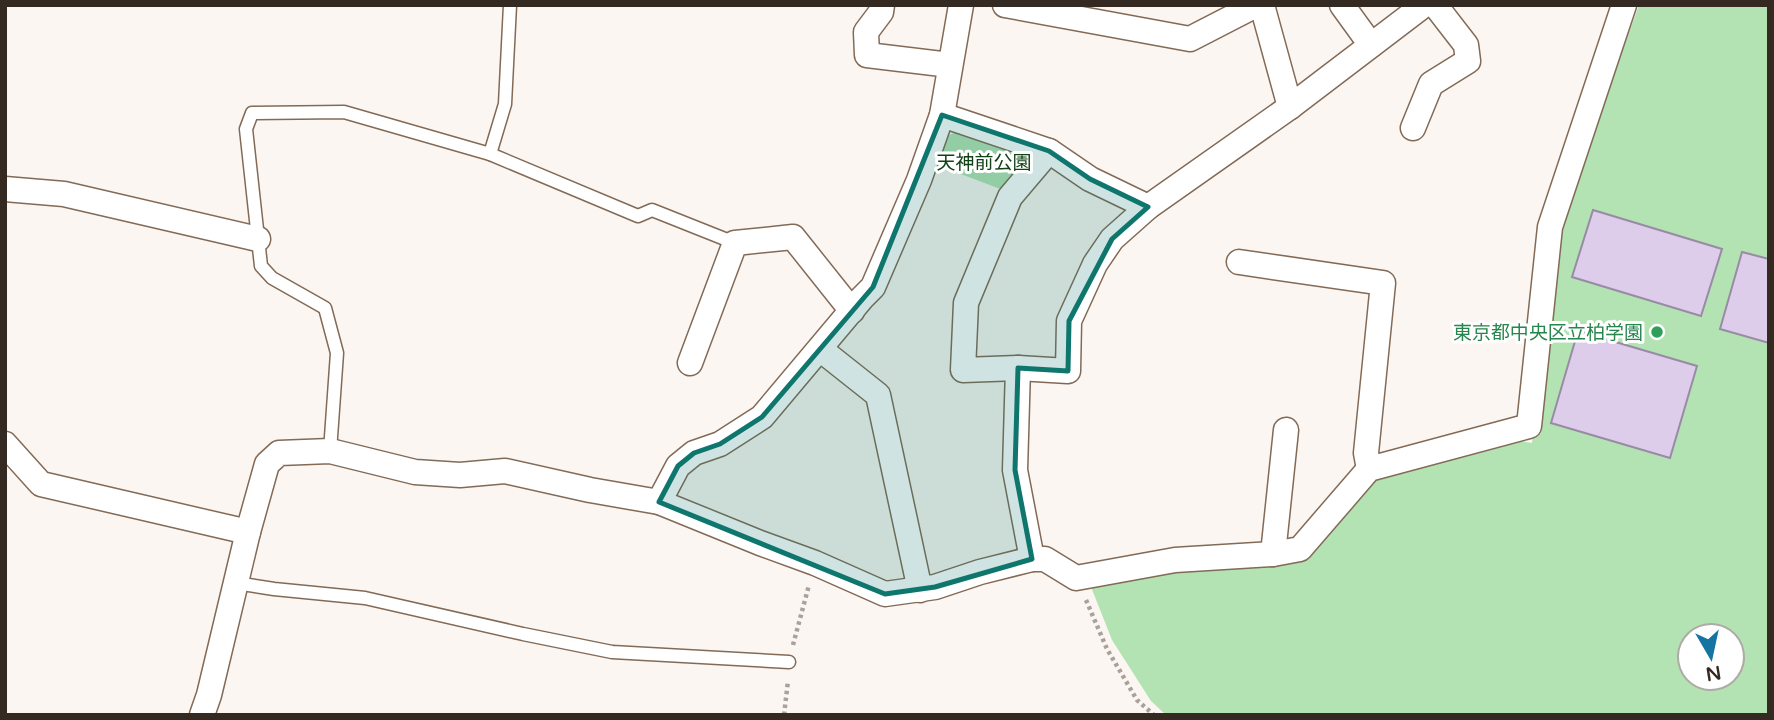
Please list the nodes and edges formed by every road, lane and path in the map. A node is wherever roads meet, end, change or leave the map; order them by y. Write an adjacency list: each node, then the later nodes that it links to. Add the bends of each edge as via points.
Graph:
1 (510, 5): 18 (lane, via 505,104)
2 (882, 5): 13 (street, via 866,32 867,55)
3 (961, 5): 13 (street)
4 (1005, 5): 11 (street, via 1190,39)
5 (1256, 5): 11 (street)
6 (1262, 5): 14 (street)
7 (1342, 5): 12 (street)
8 (1424, 5): 12 (street)
9 (1435, 5): 16 (street, via 1466,45 1468,61 1431,84)
10 (1624, 5): 31 (street, via 1550,227 1529,426)
11 (1227, 12)
12 (1371, 45): 14 (street)
13 (950, 65): 15 (street)
14 (1290, 107): 20 (street)
15 (942, 115): 17 (street); 24 (street, via 873,287)
16 (1413, 128)
17 (1049, 151): 20 (street, via 1090,179); 27 (street, via 1010,197 966,303 963,370)
18 (490, 154): 21 (lane, via 344,112 252,113 246,129); 22 (lane, via 638,216 653,210)
19 (5, 189): 21 (street, via 64,194)
20 (1148, 207): 27 (street, via 1112,239 1095,264 1069,321 1068,371)
21 (258, 239): 30 (lane, via 261,266 272,278 325,308 337,353)
22 (735, 243): 24 (street, via 793,237); 26 (street)
23 (1239, 262): 31 (street, via 1383,283 1366,453)
24 (852, 311): 25 (street)
25 (820, 349): 32 (street, via 762,417 678,466); 39 (street, via 878,395)
26 (690, 363)
27 (1018, 368): 35 (street, via 1015,470)
28 (1286, 430): 34 (street)
29 (5, 444): 33 (street, via 41,484)
30 (330, 450): 32 (street, via 415,472 505,471); 33 (street, via 279,453 267,464)
31 (1369, 469): 34 (street, via 1300,549)
32 (659, 502): 36 (street)
33 (248, 532): 38 (street)
34 (1273, 554): 37 (street, via 1175,560)
35 (1032, 559): 37 (street, via 1045,559); 39 (street)
36 (815, 563): 39 (street, via 885,594); 40 (path)
37 (1076, 578): 43 (path, via 1107,649 1137,700)
38 (236, 583): 40 (lane, via 365,598 612,652); 41 (street)
39 (920, 590)
40 (789, 662): 42 (path)
41 (202, 715)
42 (784, 715)
43 (1154, 715)

